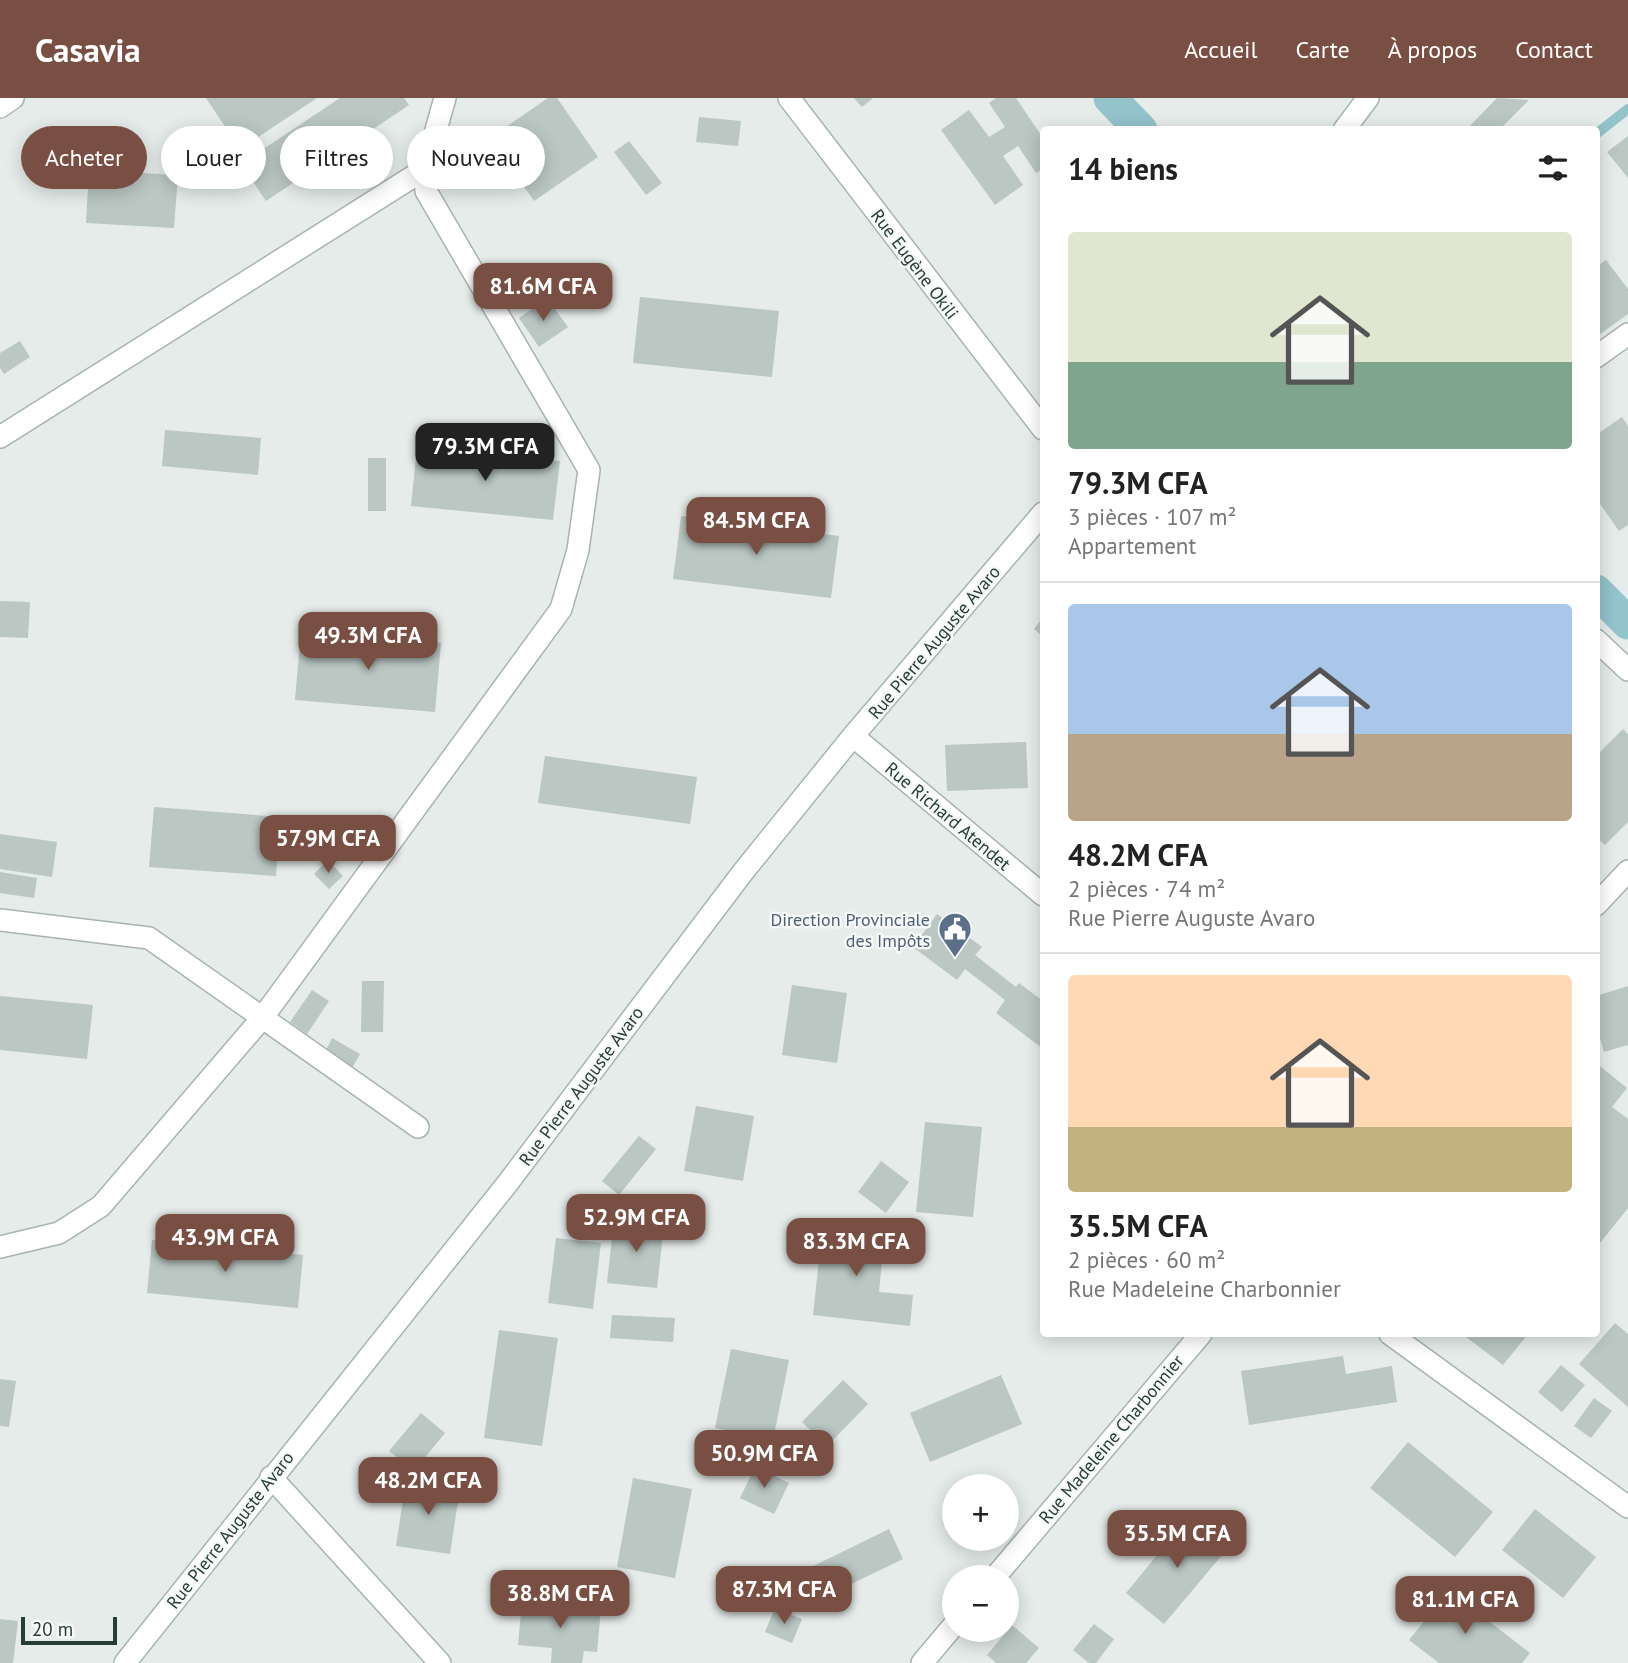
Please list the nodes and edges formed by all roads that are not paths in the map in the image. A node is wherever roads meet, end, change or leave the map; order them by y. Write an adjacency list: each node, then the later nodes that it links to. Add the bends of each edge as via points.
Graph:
1 (13, 98): 5 (street)
2 (445, 98): 6 (street)
3 (789, 98): 12 (street, Rue Eugène Okili)
4 (1368, 98): 7 (street)
5 (0, 107)
6 (437, 126)
7 (1347, 126)
8 (407, 180): 13 (street)
9 (426, 189): 22 (street, via 589,470 579,550 561,609)
10 (1628, 334): 11 (street)
11 (1600, 354)
12 (1040, 425)
13 (0, 437)
14 (1040, 517): 17 (street, Rue Pierre Auguste Avaro)
15 (1600, 644): 16 (street)
16 (1628, 670)
17 (853, 736): 19 (street, Rue Richard Atendet); 27 (street, Rue Pierre Auguste Avaro, via 743,872 507,1184)
18 (1628, 871): 20 (street)
19 (1040, 892)
20 (1600, 901)
21 (0, 920): 22 (street, via 149,938)
22 (262, 1017): 23 (street); 24 (street, via 101,1206 59,1233)
23 (418, 1127)
24 (0, 1247)
25 (1197, 1337): 29 (street, Rue Madeleine Charbonnier)
26 (1394, 1337): 28 (street)
27 (271, 1478): 31 (street, Rue Pierre Auguste Avaro); 32 (street)
28 (1628, 1507)
29 (1005, 1565)
30 (942, 1639): 33 (street)
31 (125, 1663)
32 (440, 1663)
33 (922, 1663)

